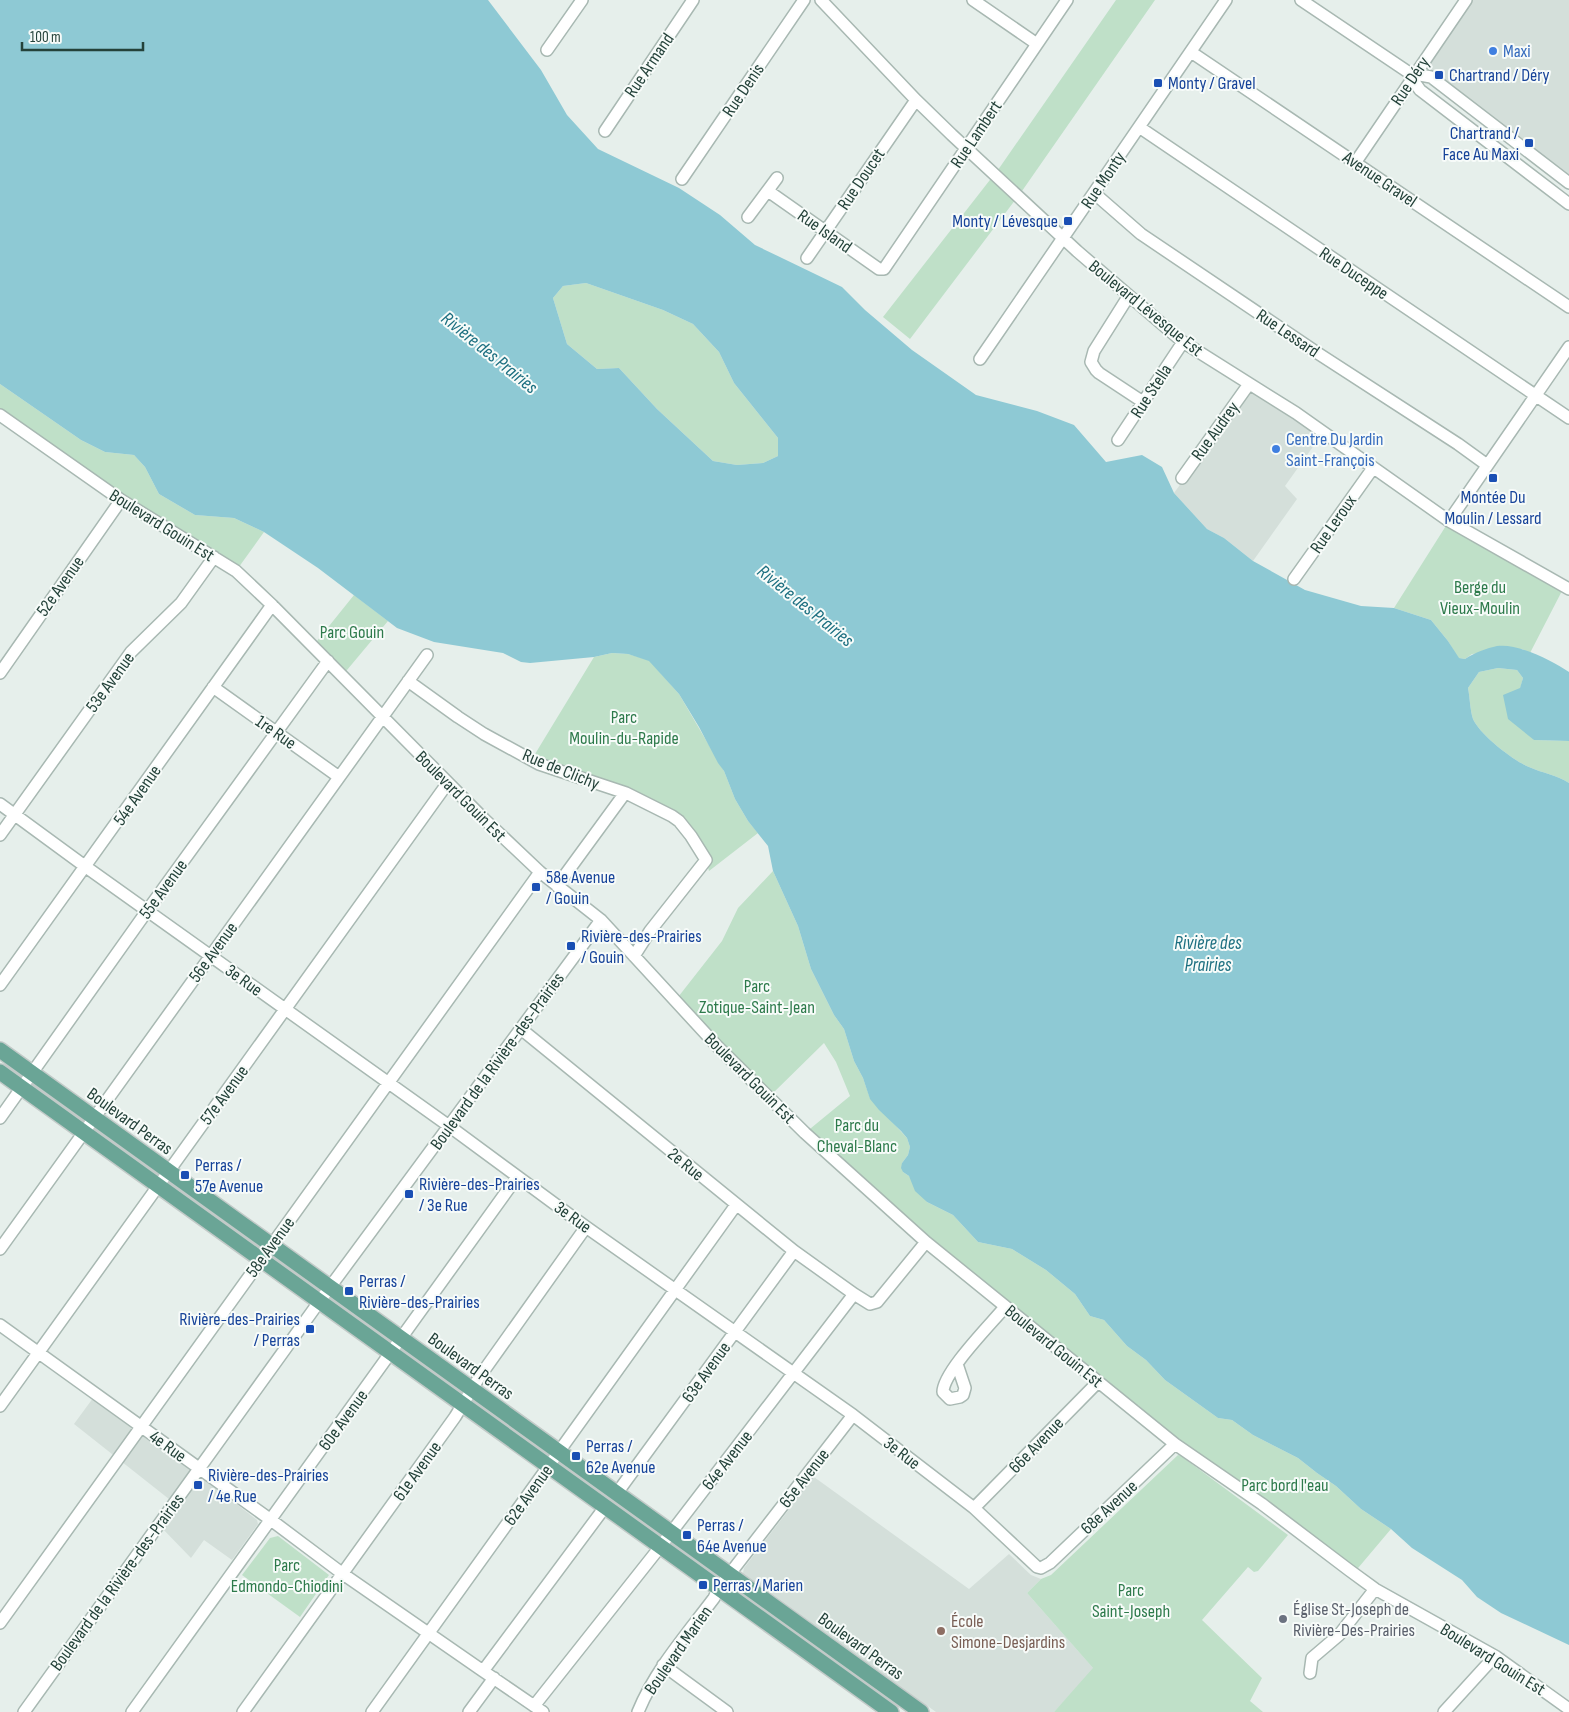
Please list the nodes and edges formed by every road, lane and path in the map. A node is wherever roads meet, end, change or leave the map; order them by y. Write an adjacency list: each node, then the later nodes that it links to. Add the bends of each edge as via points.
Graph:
1 (582, 0): 11 (street)
2 (693, 0): 17 (street, Rue Armand)
3 (804, 0): 22 (street, Rue Denis)
4 (821, 0): 14 (street, Boulevard Lévesque Est)
5 (973, 0): 10 (street)
6 (1067, 0): 10 (street, Rue Lambert)
7 (1226, 0): 12 (street, Rue Monty)
8 (1301, 0): 13 (street)
9 (1465, 0): 13 (street, Rue Déry)
10 (1037, 44): 19 (street, Rue Lambert)
11 (547, 50)
12 (1191, 52): 16 (street, Rue Monty); 20 (street, Avenue Gravel)
13 (1414, 76): 15 (street, via 1420,74 1431,78); 18 (street, via 1420,90); 20 (street, Rue Déry)
14 (916, 100): 19 (street, Boulevard Lévesque Est); 28 (street, Rue Doucet)
15 (1488, 121): 18 (street); 23 (street)
16 (1139, 127): 25 (street, Rue Monty); 38 (street, Rue Duceppe)
17 (606, 131)
18 (1478, 135): 26 (street)
19 (966, 148): 29 (street, Boulevard Lévesque Est); 31 (street, Rue Lambert)
20 (1355, 163): 33 (street, Avenue Gravel)
21 (777, 178): 24 (street)
22 (682, 179)
23 (1569, 183)
24 (768, 191): 27 (street); 28 (street, Rue Island)
25 (1094, 193): 29 (street, Rue Monty); 43 (street, Rue Lessard, via 1141,234)
26 (1569, 204)
27 (748, 217)
28 (826, 232): 30 (street, Rue Doucet); 31 (street, Rue Island, via 878,269)
29 (1064, 238): 32 (street, Boulevard Lévesque Est); 36 (street, Rue Monty)
30 (807, 258)
31 (884, 269)
32 (1128, 297): 34 (street, Boulevard Lévesque Est); 39 (street, via 1094,351 1091,362 1096,370)
33 (1569, 307)
34 (1183, 342): 37 (street, Boulevard Lévesque Est); 39 (street, Rue Stella)
35 (1569, 347): 38 (street)
36 (980, 359)
37 (1249, 384): 44 (street, Boulevard Lévesque Est, via 1304,418); 45 (street, Rue Audrey)
38 (1536, 396): 41 (street, Rue Duceppe); 43 (street)
39 (1144, 402): 42 (street, Rue Stella)
40 (0, 415): 46 (street, Boulevard Gouin Est)
41 (1569, 418)
42 (1118, 440)
43 (1487, 466): 47 (street)
44 (1373, 468): 47 (street, Boulevard Lévesque Est); 49 (street, Rue Leroux)
45 (1182, 478)
46 (121, 500): 48 (street, Boulevard Gouin Est); 54 (street, 52e Avenue)
47 (1449, 520): 50 (street, Boulevard Lévesque Est)
48 (214, 557): 51 (street, Boulevard Gouin Est); 63 (street, 53e Avenue, via 181,603 131,652)
49 (1294, 580)
50 (1569, 589)
51 (272, 605): 53 (street, Boulevard Gouin Est); 56 (street, 54e Avenue)
52 (427, 655): 55 (street, 56e Avenue)
53 (328, 661): 57 (street, Boulevard Gouin Est); 58 (street, 55e Avenue)
54 (0, 673)
55 (408, 681): 57 (street, 56e Avenue); 61 (street, Rue de Clichy, via 471,726 539,764)
56 (213, 688): 58 (street, 1re Rue); 65 (street, 54e Avenue)
57 (383, 716): 59 (street, 56e Avenue); 60 (street, Boulevard Gouin Est)
58 (277, 732): 59 (street, 1re Rue); 68 (street, 55e Avenue)
59 (338, 777): 70 (street, 56e Avenue)
60 (448, 784): 66 (street, Boulevard Gouin Est); 73 (street, 57e Avenue)
61 (625, 792): 67 (street); 71 (street, Rue de Clichy, via 679,821 706,860)
62 (0, 804): 63 (street, 3e Rue)
63 (15, 814): 64 (street, 53e Avenue); 65 (street, 3e Rue)
64 (0, 835)
65 (86, 867): 68 (street, 3e Rue); 72 (street, 54e Avenue)
66 (540, 872): 67 (street, Boulevard Gouin Est); 78 (street, 58e Avenue)
67 (557, 886): 69 (street, Boulevard Gouin Est)
68 (147, 911): 70 (street, 3e Rue); 77 (street, 55e Avenue)
69 (601, 920): 71 (street, Boulevard Gouin Est); 74 (street, Boulevard de la Rivière-des-Prairies)
70 (210, 956): 73 (street, 3e Rue); 81 (street, 56e Avenue)
71 (634, 956): 89 (street, Boulevard Gouin Est, via 804,1133)
72 (0, 985)
73 (285, 1009): 78 (street, 3e Rue); 84 (street, 57e Avenue)
74 (521, 1029): 82 (street, Boulevard de la Rivière-des-Prairies); 87 (street, 2e Rue)
75 (0, 1050): 77 (main road, Boulevard Perras)
76 (0, 1072): 79 (main road, Boulevard Perras)
77 (32, 1073): 79 (street, 55e Avenue); 81 (main road, Boulevard Perras)
78 (388, 1083): 82 (street, 3e Rue); 90 (street, 58e Avenue)
79 (22, 1088): 80 (street, 55e Avenue); 83 (main road, Boulevard Perras)
80 (0, 1118)
81 (94, 1118): 83 (street, 56e Avenue); 84 (main road, Boulevard Perras)
82 (449, 1126): 85 (street, 3e Rue); 94 (street, Boulevard de la Rivière-des-Prairies)
83 (84, 1133): 86 (main road, Boulevard Perras); 91 (street, 56e Avenue)
84 (168, 1171): 86 (street, 57e Avenue); 90 (main road, Boulevard Perras)
85 (517, 1177): 88 (street, 3e Rue); 101 (street, 60e Avenue)
86 (158, 1186): 93 (main road, Boulevard Perras); 102 (street, 57e Avenue)
87 (736, 1205): 92 (street, 2e Rue); 95 (street, 62e Avenue)
88 (586, 1227): 95 (street, 3e Rue); 107 (street, 61e Avenue)
89 (926, 1242): 96 (street, via 877,1302 870,1304); 98 (street, Boulevard Gouin Est)
90 (272, 1246): 93 (street, 58e Avenue); 94 (main road, Boulevard Perras)
91 (0, 1250)
92 (794, 1251): 96 (street, 2e Rue); 100 (street, 63e Avenue)
93 (261, 1260): 97 (main road, Boulevard Perras); 111 (street, 58e Avenue)
94 (330, 1287): 97 (street, Boulevard de la Rivière-des-Prairies); 101 (main road, Boulevard Perras)
95 (675, 1290): 100 (street, 3e Rue); 113 (street, 62e Avenue)
96 (854, 1294): 105 (street, 64e Avenue)
97 (319, 1302): 103 (main road, Boulevard Perras); 115 (street, Boulevard de la Rivière-des-Prairies)
98 (1005, 1307): 104 (street); 106 (street, Boulevard Gouin Est)
99 (0, 1325): 102 (street, 4e Rue)
100 (736, 1332): 105 (street, 3e Rue); 116 (street, 63e Avenue)
101 (401, 1339): 103 (street, 60e Avenue); 107 (main road, Boulevard Perras)
102 (38, 1352): 109 (street, 57e Avenue); 111 (street, 4e Rue)
103 (391, 1353): 108 (main road, Boulevard Perras); 119 (street, 60e Avenue)
104 (958, 1364)
105 (793, 1373): 110 (street, 3e Rue); 120 (street, 64e Avenue)
106 (1098, 1382): 112 (street, Boulevard Gouin Est); 118 (street, 66e Avenue)
107 (472, 1390): 108 (street, 61e Avenue); 113 (main road, Boulevard Perras)
108 (463, 1405): 114 (main road, Boulevard Perras); 123 (street, 61e Avenue)
109 (0, 1406)
110 (853, 1415): 118 (street, 3e Rue); 124 (street, 65e Avenue)
111 (141, 1426): 115 (street, 4e Rue); 127 (street, 58e Avenue)
112 (1175, 1444): 122 (street, 68e Avenue); 126 (street, Boulevard Gouin Est)
113 (559, 1452): 114 (street, 62e Avenue); 116 (main road, Boulevard Perras)
114 (549, 1466): 117 (main road, Boulevard Perras); 128 (street, 62e Avenue)
115 (199, 1468): 119 (street, 4e Rue); 136 (street, Boulevard de la Rivière-des-Prairies)
116 (617, 1493): 120 (main road, Boulevard Perras)
117 (606, 1507): 121 (main road, Boulevard Perras); 131 (street)
118 (974, 1508): 122 (street, 3e Rue)
119 (271, 1520): 123 (street, 4e Rue); 137 (street, 60e Avenue)
120 (671, 1532): 121 (street, 64e Avenue); 124 (main road, Boulevard Perras)
121 (660, 1547): 125 (main road, Boulevard Perras); 134 (street, 64e Avenue)
122 (1041, 1568)
123 (342, 1574): 128 (street, 4e Rue); 138 (street, 61e Avenue)
124 (729, 1575): 125 (street, 65e Avenue); 144 (main road, Boulevard Perras)
125 (718, 1589): 130 (street, Boulevard Marien); 143 (main road, Boulevard Perras)
126 (1376, 1589): 129 (street, Boulevard Gouin Est); 132 (street, via 1339,1635 1312,1658)
127 (0, 1623)
128 (429, 1633): 131 (street, 4e Rue); 139 (street, 62e Avenue)
129 (1495, 1656): 135 (street, Boulevard Gouin Est); 145 (street)
130 (664, 1665): 141 (street, Boulevard Marien); 142 (street)
131 (483, 1671): 133 (street)
132 (1310, 1673)
133 (494, 1678): 134 (street); 140 (street)
134 (539, 1709)
135 (1569, 1709)
136 (24, 1712)
137 (132, 1712)
138 (243, 1712)
139 (372, 1712)
140 (468, 1712)
141 (638, 1712)
142 (727, 1712)
143 (891, 1712)
144 (921, 1712)
145 (1444, 1712)

